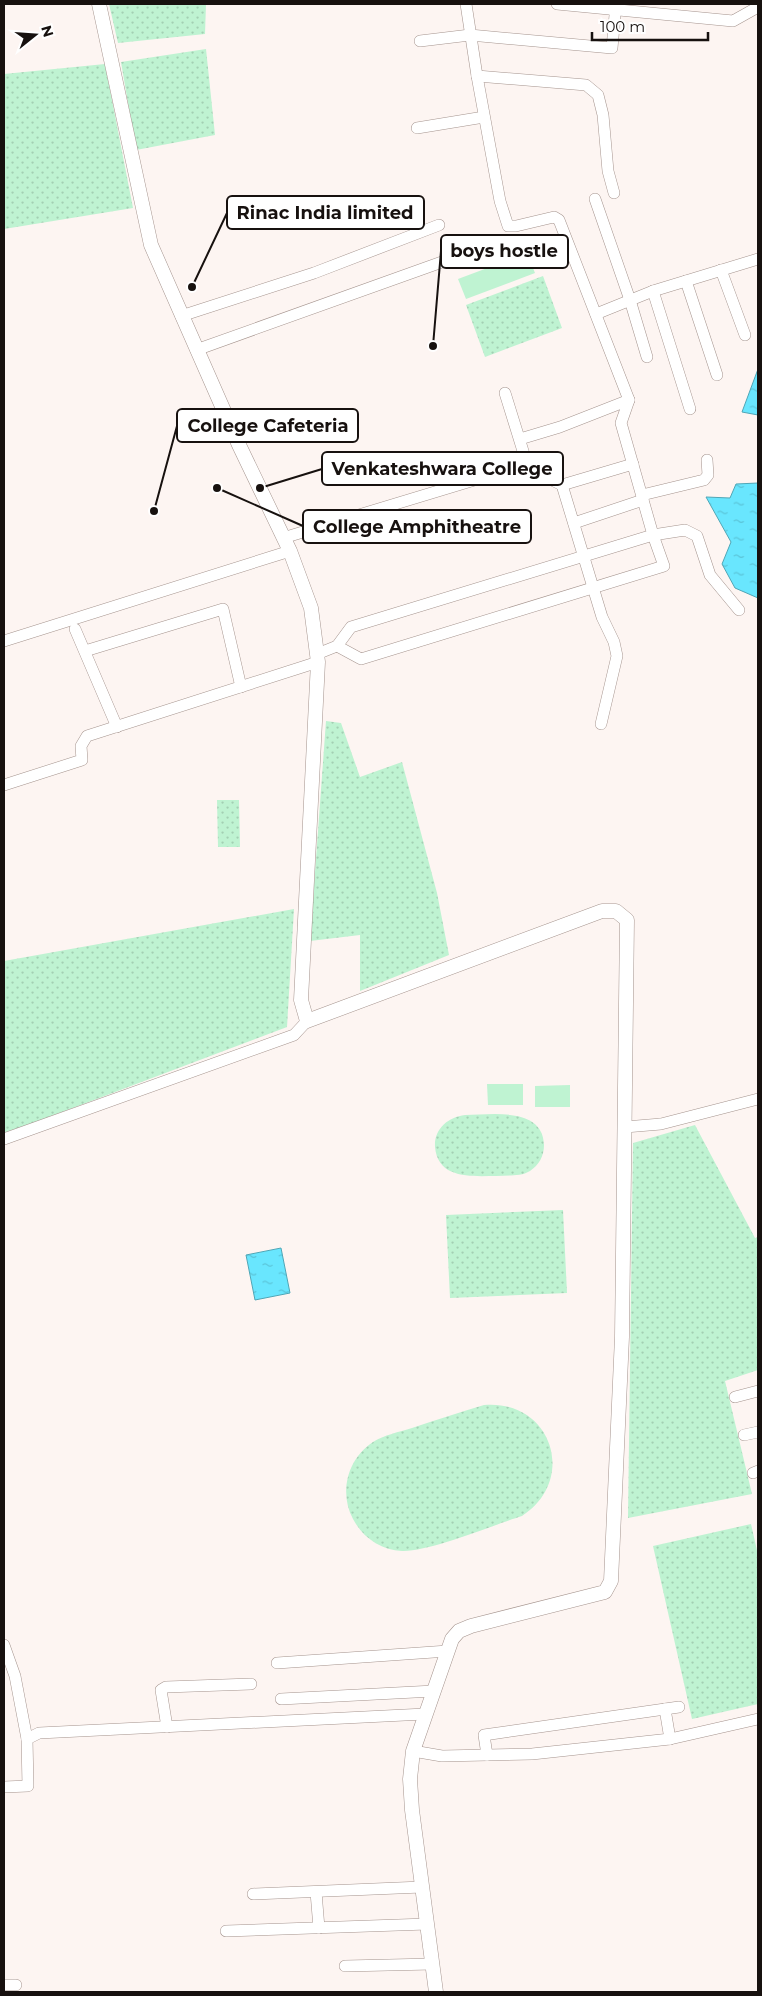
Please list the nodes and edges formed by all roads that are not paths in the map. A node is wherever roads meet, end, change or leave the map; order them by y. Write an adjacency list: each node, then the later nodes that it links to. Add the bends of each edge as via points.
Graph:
1 (100, 4): 21 (main road, via 147,235)
2 (466, 4): 6 (street)
3 (557, 4): 5 (street)
4 (758, 6): 5 (street, via 733,21)
5 (615, 7): 6 (street, via 612,48)
6 (470, 35): 7 (street); 8 (street)
7 (420, 41)
8 (477, 76): 9 (street); 11 (street, via 586,85 598,95)
9 (484, 117): 10 (street); 20 (street, via 508,226 554,217 559,220)
10 (417, 128)
11 (614, 193)
12 (595, 199): 19 (street)
13 (439, 225): 21 (street, via 314,273)
14 (454, 258): 23 (street)
15 (758, 259): 16 (street)
16 (721, 270): 17 (street); 22 (street)
17 (686, 281): 18 (street); 25 (street)
18 (653, 291): 19 (street); 28 (street)
19 (630, 300): 20 (street); 24 (street)
20 (596, 314): 27 (street)
21 (181, 316): 23 (main road)
22 (745, 335)
23 (196, 350): 37 (main road)
24 (647, 357)
25 (717, 375)
26 (505, 393): 29 (street)
27 (629, 400): 29 (street); 32 (street, via 622,423)
28 (690, 409)
29 (520, 439): 31 (street)
30 (707, 460): 34 (street, via 708,475 704,480)
31 (527, 464): 33 (street, via 534,463 550,479); 37 (street)
32 (633, 464): 33 (street); 34 (street)
33 (562, 485): 35 (street)
34 (642, 497): 35 (street); 36 (street)
35 (574, 523): 39 (street)
36 (653, 536): 39 (street); 40 (street, via 664,566); 41 (street, via 685,530 697,536 710,574)
37 (283, 538): 38 (main road)
38 (290, 551): 43 (street); 46 (main road, via 311,608)
39 (584, 556): 40 (street); 44 (street, via 351,627)
40 (594, 588): 44 (street, via 361,659); 48 (street, via 618,656)
41 (739, 610)
42 (75, 629): 45 (street)
43 (4, 641)
44 (337, 646): 46 (street)
45 (85, 651): 47 (street, via 223,610); 49 (street)
46 (317, 658): 47 (street); 51 (main road, via 301,1000)
47 (241, 687): 49 (street)
48 (601, 724)
49 (117, 727): 50 (street, via 87,736 82,746 82,760)
50 (4, 785)
51 (307, 1021): 53 (main road, via 602,911 616,911 627,920); 54 (street, via 294,1035)
52 (758, 1099): 53 (street, via 661,1124)
53 (625, 1127): 60 (main road, via 622,1337 611,1581 605,1592 459,1631)
54 (4, 1139)
55 (758, 1391): 56 (street)
56 (735, 1397)
57 (758, 1432): 58 (street)
58 (744, 1435)
59 (4, 1646): 62 (street, via 15,1676)
60 (448, 1651): 61 (street); 64 (main road)
61 (277, 1663)
62 (9, 1683): 71 (street, via 20,1699)
63 (251, 1684): 70 (street, via 166,1687 161,1690)
64 (434, 1691): 65 (street); 68 (main road)
65 (281, 1699)
66 (679, 1708): 67 (street)
67 (665, 1709): 72 (street); 74 (street, via 484,1735)
68 (426, 1714): 70 (street); 73 (main road)
69 (758, 1719): 72 (street)
70 (167, 1727): 71 (street, via 39,1733)
71 (27, 1739): 75 (street, via 28,1786)
72 (670, 1739): 74 (street, via 532,1754)
73 (413, 1751): 74 (street, via 442,1756); 76 (main road, via 410,1779 412,1810)
74 (487, 1755)
75 (4, 1787)
76 (422, 1887): 77 (street); 79 (main road)
77 (316, 1892): 78 (street); 80 (street)
78 (253, 1894)
79 (427, 1924): 80 (street); 82 (main road)
80 (319, 1928): 81 (street)
81 (226, 1931)
82 (432, 1964): 83 (street); 86 (main road)
83 (345, 1966)
84 (16, 1984): 85 (street)
85 (4, 1985)
86 (436, 1992)

